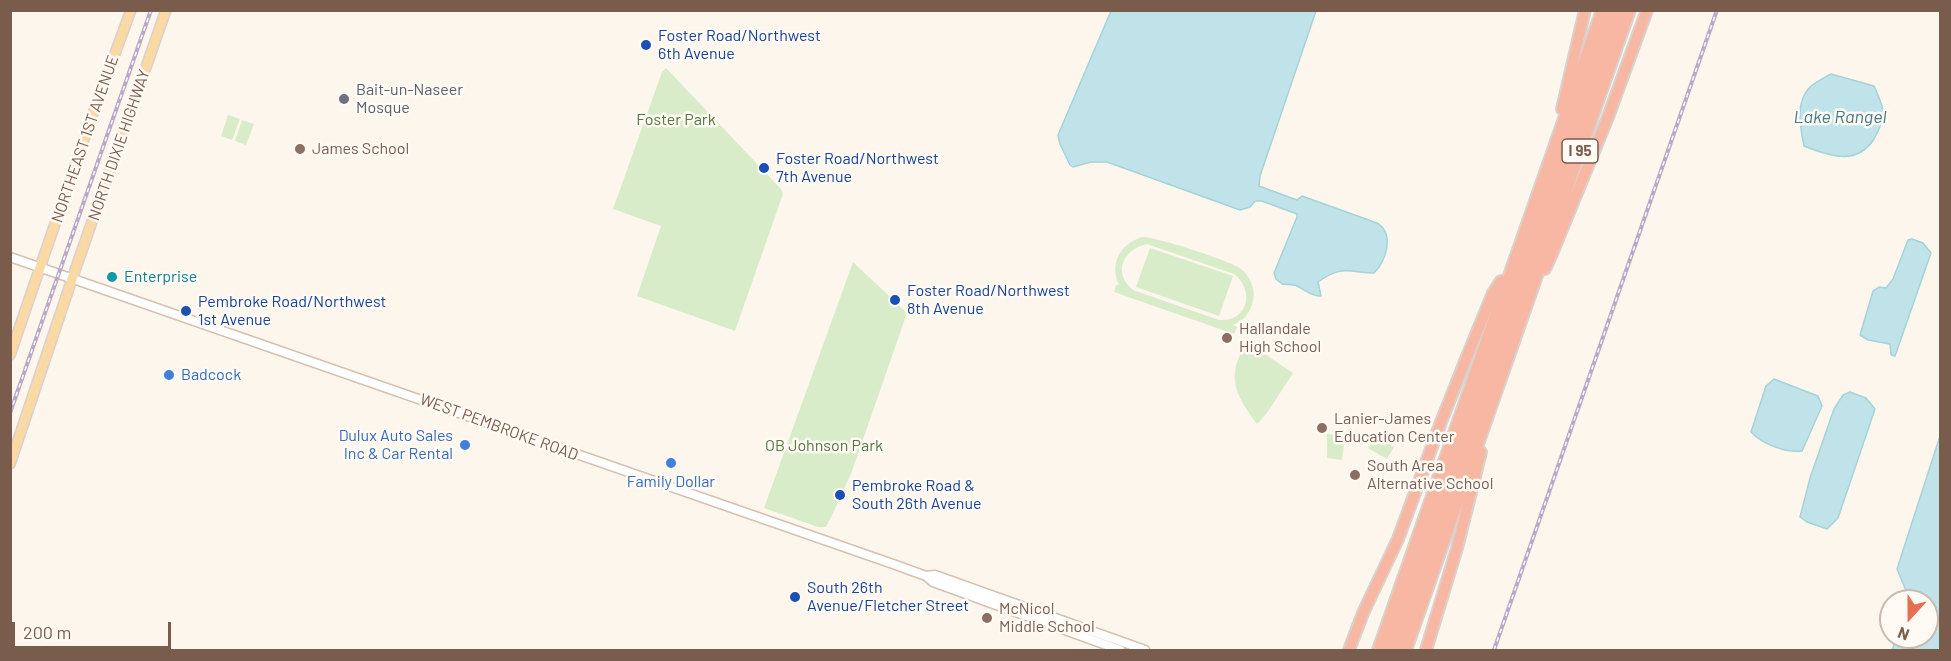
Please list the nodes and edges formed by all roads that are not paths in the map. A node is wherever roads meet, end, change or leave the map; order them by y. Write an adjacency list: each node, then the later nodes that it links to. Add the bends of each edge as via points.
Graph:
1 (131, 10): 12 (main road, NORTHEAST 1ST AVENUE)
2 (166, 10): 13 (main road, NORTH DIXIE HIGHWAY)
3 (1585, 10): 9 (highway)
4 (1602, 10): 9 (highway, I 95)
5 (1610, 10): 23 (highway)
6 (1621, 10): 24 (highway)
7 (1630, 10): 14 (highway, I 95)
8 (1647, 10): 14 (highway, via 1556,246)
9 (1557, 134): 11 (highway, I 95)
10 (10, 257): 12 (main road, WEST PEMBROKE ROAD)
11 (1512, 263): 21 (highway, via 1493,293); 22 (highway, I 95)
12 (41, 268): 13 (main road, WEST PEMBROKE ROAD); 15 (main road, NORTHEAST 1ST AVENUE)
13 (72, 279): 17 (main road, NORTH DIXIE HIGHWAY); 18 (main road, WEST PEMBROKE ROAD)
14 (1532, 292): 16 (highway, I 95)
15 (10, 355)
16 (1489, 411): 25 (highway, I 95); 26 (highway, via 1457,548)
17 (10, 464)
18 (926, 576): 19 (main road, WEST PEMBROKE ROAD, via 944,587); 20 (main road, WEST PEMBROKE ROAD, via 935,575)
19 (1120, 651)
20 (1145, 651)
21 (1349, 651)
22 (1378, 651)
23 (1388, 651)
24 (1397, 651)
25 (1406, 651)
26 (1426, 651)

